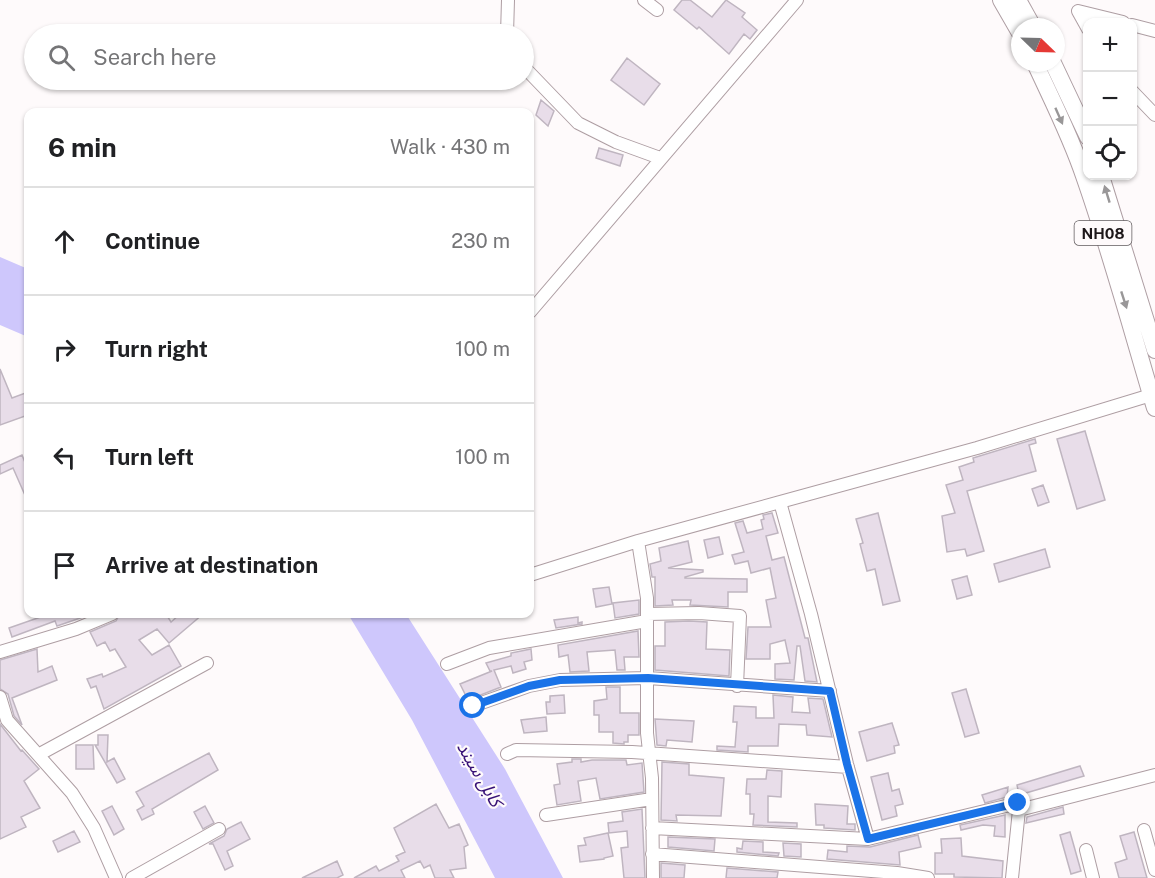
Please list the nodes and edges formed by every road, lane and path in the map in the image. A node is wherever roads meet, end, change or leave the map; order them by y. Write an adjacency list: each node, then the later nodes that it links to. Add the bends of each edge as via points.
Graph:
1 (508, 0): 11 (street)
2 (644, 0): 6 (street)
3 (796, 0): 20 (street)
4 (1001, 0): 7 (highway)
5 (1018, 0): 8 (highway)
6 (657, 10)
7 (1011, 18)
8 (1029, 18)
9 (1107, 18): 10 (street, via 1078,11)
10 (1083, 20)
11 (507, 24)
12 (1137, 26): 13 (street)
13 (1155, 31)
14 (1039, 72): 24 (highway, NH08, one-way to 24, via 1084,174)
15 (1057, 72): 19 (highway)
16 (534, 77): 20 (street, via 578,123)
17 (1137, 96): 18 (street)
18 (1155, 115)
19 (1083, 126)
20 (660, 158): 22 (street)
21 (1102, 180): 23 (highway, NH08, one-way to 21)
22 (534, 307)
23 (1155, 350)
24 (1153, 402): 25 (street)
25 (780, 502): 26 (street); 35 (street)
26 (638, 542): 27 (street); 28 (street)
27 (534, 574)
28 (647, 617): 32 (street, via 489,648); 33 (street); 34 (street, via 699,613 740,616)
29 (102, 618): 30 (street)
30 (0, 652)
31 (207, 663): 41 (street)
32 (447, 664)
33 (648, 678): 34 (street); 37 (street, via 560,680 529,686); 39 (street)
34 (737, 686): 35 (street)
35 (830, 691): 42 (street)
36 (0, 697): 38 (street)
37 (473, 706)
38 (3, 722): 41 (street)
39 (649, 753): 40 (street, via 516,750); 42 (street); 44 (street)
40 (507, 754)
41 (38, 755): 54 (street, via 72,793 94,828)
42 (848, 767): 50 (street)
43 (1155, 775): 45 (street)
44 (652, 800): 46 (street); 47 (street)
45 (1019, 810): 50 (street, via 1018,803); 58 (street)
46 (546, 815)
47 (652, 828): 50 (street); 52 (street)
48 (219, 829): 55 (street)
49 (1144, 830): 53 (street)
50 (868, 839)
51 (1086, 850): 59 (street)
52 (652, 854): 56 (street); 57 (street)
53 (1155, 870)
54 (116, 878)
55 (132, 878)
56 (652, 878)
57 (928, 878)
58 (1012, 878)
59 (1093, 878)

